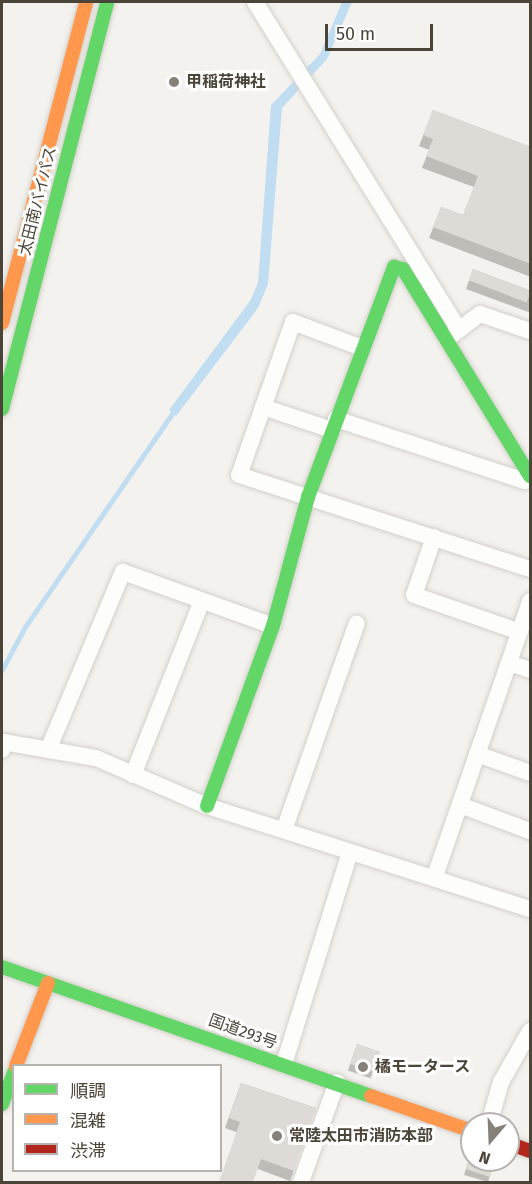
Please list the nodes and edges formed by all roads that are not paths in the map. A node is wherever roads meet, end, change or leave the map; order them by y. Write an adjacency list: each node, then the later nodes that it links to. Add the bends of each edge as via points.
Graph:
1 (86, 2): 4 (main road, 太田南バイパス)
2 (107, 2): 9 (main road, 太田南バイパス)
3 (255, 2): 6 (street)
4 (2, 323)
5 (531, 331): 6 (street, via 480,314)
6 (453, 334): 7 (main road, via 403,269 394,267); 11 (main road)
7 (362, 348): 8 (street, via 293,322); 10 (main road)
8 (263, 407): 10 (street); 12 (street, via 239,475)
9 (2, 409)
10 (334, 424): 11 (street, via 525,482); 12 (main road)
11 (530, 476)
12 (308, 497): 13 (street); 18 (main road)
13 (434, 537): 14 (street); 19 (street, via 414,595)
14 (531, 570)
15 (202, 601): 18 (street); 23 (street, via 123,572); 26 (street)
16 (531, 601): 19 (street)
17 (357, 623): 29 (street)
18 (273, 626): 28 (main road)
19 (520, 632): 20 (street)
20 (509, 663): 21 (street); 24 (street)
21 (531, 670)
22 (2, 750): 23 (street, via 3,742)
23 (48, 750): 26 (street, via 96,758)
24 (477, 754): 25 (street); 27 (street)
25 (531, 773)
26 (133, 775): 28 (street)
27 (460, 805): 30 (street); 32 (street)
28 (207, 806): 29 (street)
29 (284, 830): 31 (street)
30 (531, 831)
31 (350, 852): 32 (street); 38 (street)
32 (435, 876): 33 (street)
33 (531, 909)
34 (2, 967): 35 (main road, 国道293号)
35 (48, 982): 37 (main road); 38 (main road, 国道293号)
36 (531, 1031): 42 (street, via 501,1082)
37 (16, 1064)
38 (284, 1064): 40 (main road, 国道293号)
39 (12, 1077): 41 (main road)
40 (336, 1082): 43 (main road, 国道293号); 44 (street)
41 (2, 1104)
42 (492, 1112)
43 (460, 1127)
44 (301, 1182)

